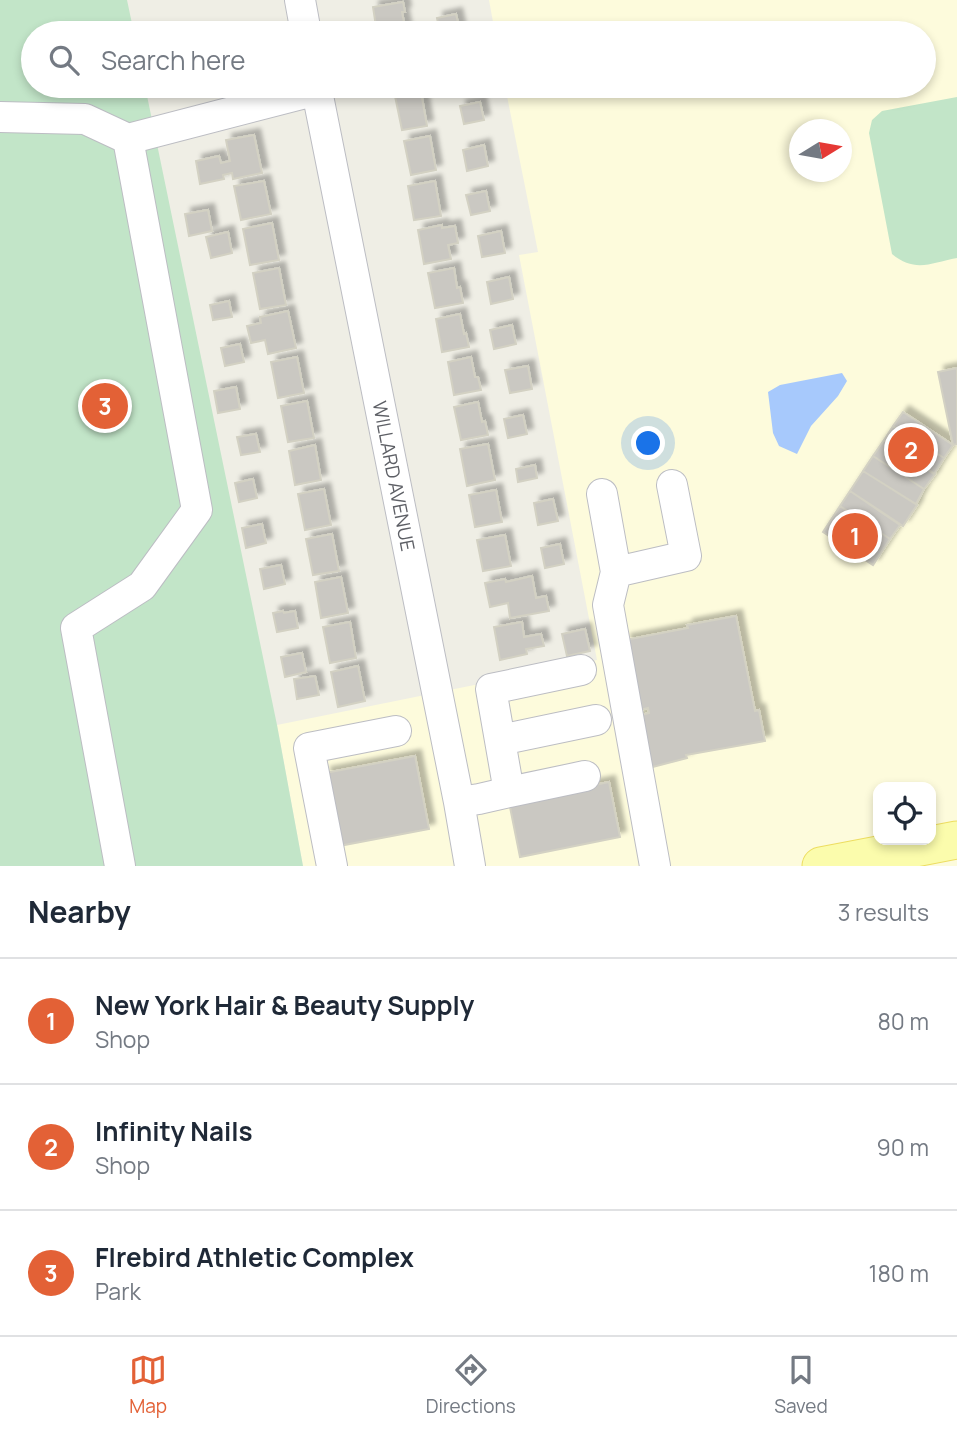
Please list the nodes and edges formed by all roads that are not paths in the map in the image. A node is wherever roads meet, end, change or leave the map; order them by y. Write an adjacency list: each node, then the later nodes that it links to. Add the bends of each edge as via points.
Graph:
1 (300, 0): 2 (street)
2 (304, 21)
3 (280, 98): 6 (street)
4 (319, 98): 16 (street, WILLARD AVENUE)
5 (0, 117): 6 (street, via 85,119)
6 (128, 139): 19 (street, via 197,510 142,586 76,628)
7 (672, 485): 9 (street, via 686,556)
8 (602, 494): 9 (street)
9 (616, 572): 21 (street, via 608,605)
10 (581, 670): 13 (street, via 491,690)
11 (596, 720): 13 (street)
12 (396, 731): 20 (street, via 309,748)
13 (500, 740): 15 (street)
14 (585, 776): 15 (street)
15 (509, 792): 16 (street)
16 (459, 802): 18 (street, WILLARD AVENUE)
17 (941, 850): 22 (main road)
18 (462, 865)
19 (120, 866)
20 (332, 866)
21 (655, 866)
22 (821, 866)

